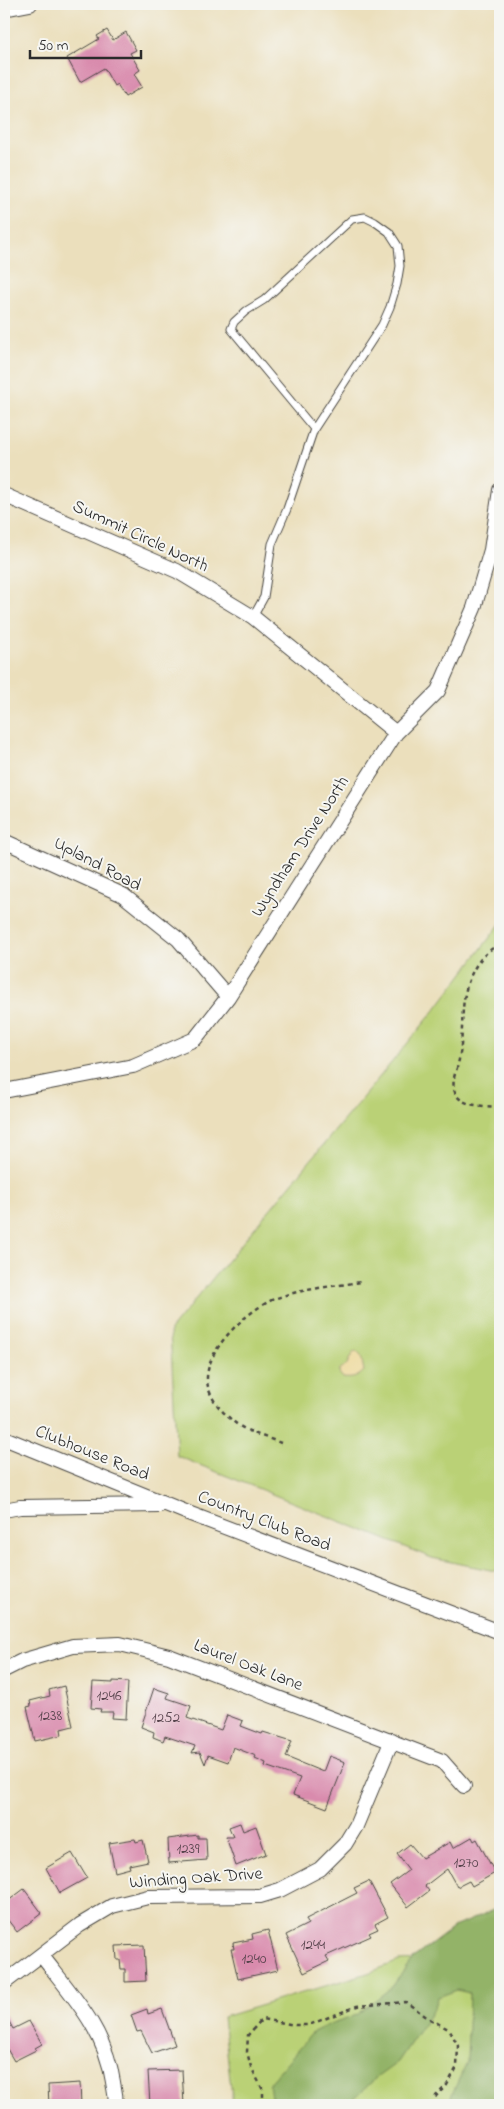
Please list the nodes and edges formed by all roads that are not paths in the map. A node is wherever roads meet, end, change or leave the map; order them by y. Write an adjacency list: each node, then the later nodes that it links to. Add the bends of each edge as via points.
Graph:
1 (30, 4): 2 (street)
2 (4, 9)
3 (314, 429): 3 (lane, via 382,324 397,284 400,266 398,246 389,232 365,217 352,219 340,228 278,288 234,322 231,329); 6 (lane, via 272,544 264,597)
4 (500, 490): 7 (street, Wyndham Drive North, via 491,550 474,608 438,691)
5 (4, 495): 6 (street, Summit Circle North, via 177,571)
6 (253, 617): 7 (street, Summit Circle North)
7 (396, 733): 9 (street, Wyndham Drive North)
8 (4, 841): 9 (street, Upland Road, via 122,895 178,939)
9 (228, 997): 10 (street, Wyndham Drive North, via 195,1039 133,1066)
10 (4, 1091)
11 (4, 1438): 12 (street, Clubhouse Road)
12 (167, 1504): 13 (street, Country Club Road); 14 (street, Country Club Road)
13 (4, 1510)
14 (500, 1632)
15 (4, 1670): 16 (street, Laurel Oak Lane, via 22,1661 73,1646 120,1644 169,1656)
16 (392, 1740): 17 (street, Laurel Oak Lane, via 442,1761); 18 (street, Winding Oak Drive, via 356,1826 345,1844 320,1869 280,1890 260,1896 148,1898 118,1904 80,1925)
17 (464, 1786)
18 (42, 1956): 19 (street, Winding Oak Drive); 20 (street, via 94,2025 106,2051)
19 (4, 1983)
20 (115, 2105)

